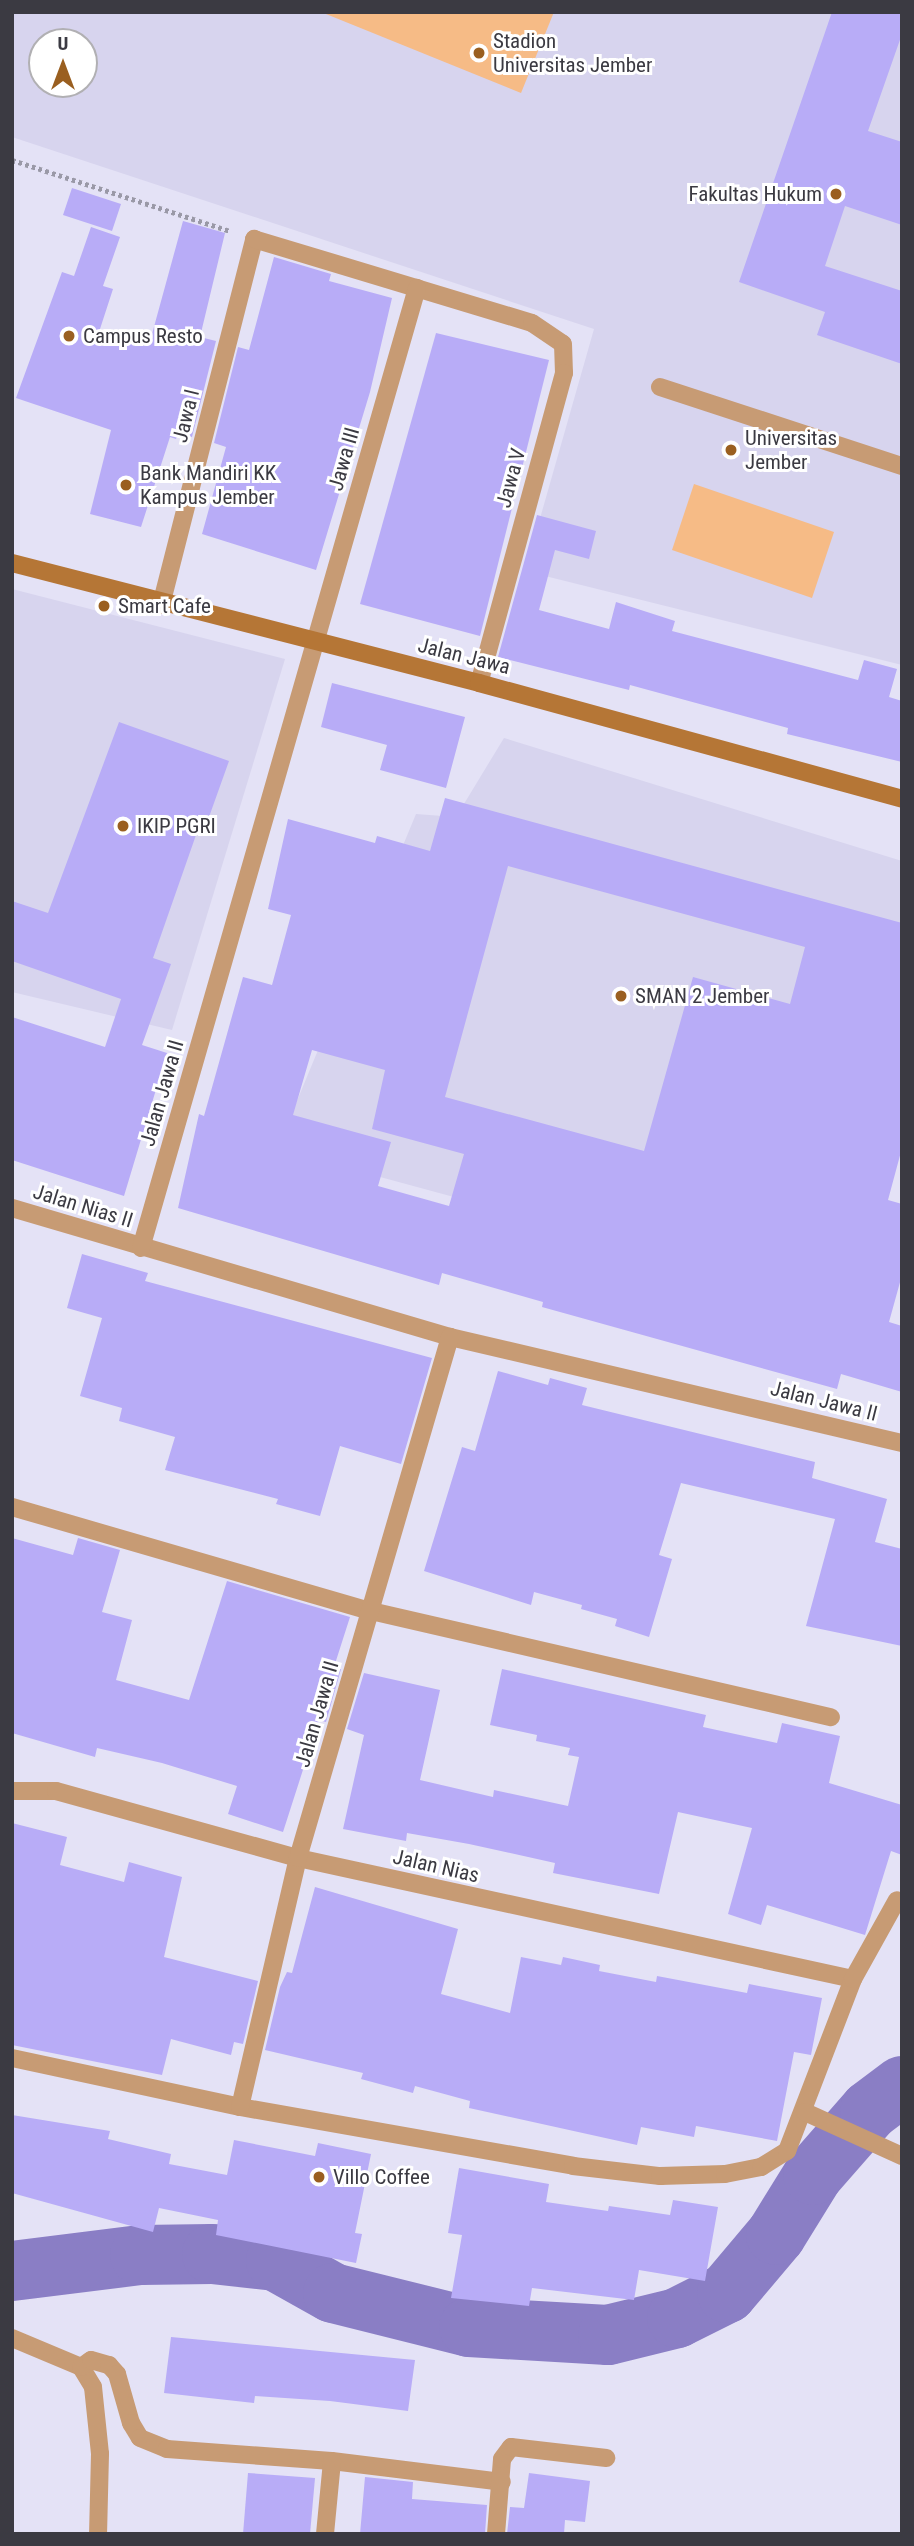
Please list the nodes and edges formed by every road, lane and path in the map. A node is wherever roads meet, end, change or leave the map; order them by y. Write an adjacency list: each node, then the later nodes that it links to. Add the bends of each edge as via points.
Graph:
1 (12, 160): 2 (path)
2 (254, 239): 3 (street); 7 (street, Jawa I)
3 (417, 288): 8 (street, Jawa III); 9 (street, Jawa V, via 511,316 558,337 565,364)
4 (660, 387): 5 (street)
5 (902, 466)
6 (12, 563): 7 (main road, Jalan Jawa)
7 (161, 605): 8 (main road, Jalan Jawa)
8 (314, 642): 9 (main road, Jalan Jawa); 12 (street, Jalan Jawa II)
9 (479, 683): 10 (main road, Jalan Jawa)
10 (902, 799)
11 (12, 1208): 12 (street, Jalan Nias II)
12 (141, 1248): 13 (street, Jalan Jawa II)
13 (450, 1337): 14 (street, Jalan Jawa II); 16 (street, Jalan Jawa II)
14 (902, 1443)
15 (12, 1507): 16 (street)
16 (371, 1611): 17 (street); 19 (street, Jalan Jawa II)
17 (831, 1717)
18 (12, 1791): 19 (street, Jalan Nias, via 37,1788 76,1795)
19 (298, 1857): 21 (street, Jalan Nias); 23 (street, Jalan Jawa II)
20 (897, 1900): 21 (street)
21 (853, 1979): 24 (street)
22 (12, 2058): 23 (street)
23 (240, 2107): 24 (street, via 572,2166 691,2177 761,2167 787,2151)
24 (805, 2112): 25 (street)
25 (902, 2156)
26 (12, 2338): 27 (street)
27 (81, 2367): 29 (street, via 91,2360 109,2365 117,2374 131,2423 150,2444 221,2456); 31 (street, via 93,2387 97,2408)
28 (606, 2458): 30 (street, via 511,2446 502,2459)
29 (332, 2461): 30 (street); 32 (street)
30 (502, 2482): 33 (street)
31 (98, 2534)
32 (325, 2534)
33 (496, 2534)

